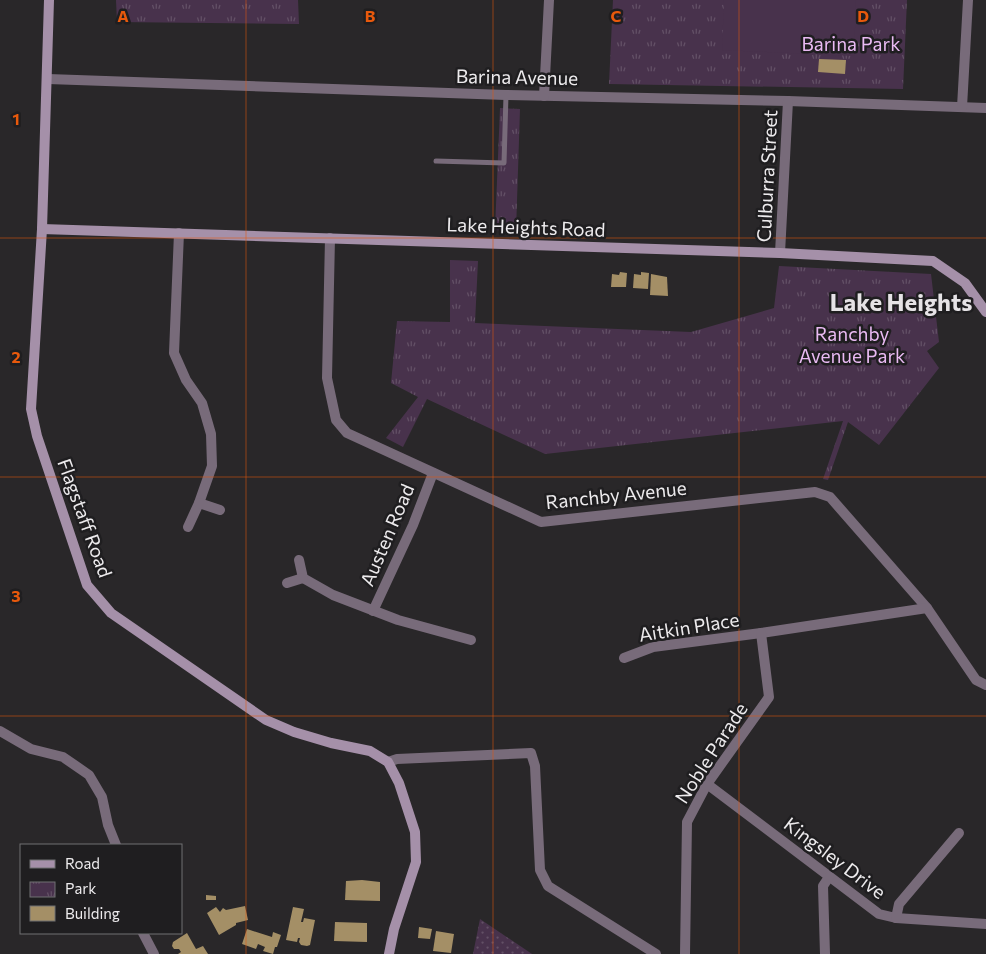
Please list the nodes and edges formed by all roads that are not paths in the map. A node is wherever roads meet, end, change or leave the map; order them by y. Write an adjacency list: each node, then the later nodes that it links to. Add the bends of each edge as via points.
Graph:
1 (49, 0): 4 (main road, Flagstaff Road)
2 (549, 0): 6 (street)
3 (968, 0): 8 (street)
4 (48, 79): 5 (street, Barina Avenue); 11 (main road, Flagstaff Road)
5 (506, 95): 6 (street, Barina Avenue); 10 (lane, via 504,163)
6 (544, 96): 7 (street, Barina Avenue)
7 (788, 101): 8 (street, Barina Avenue); 14 (street, Culburra Street)
8 (962, 107): 9 (street, Barina Avenue)
9 (986, 108)
10 (436, 161)
11 (42, 229): 12 (main road, Lake Heights Road); 30 (main road, Flagstaff Road, via 31,409 87,585 111,613 266,720 294,732 370,752)
12 (178, 233): 13 (main road, Lake Heights Road); 17 (street, via 174,353 186,380 202,403 211,434 212,466)
13 (330, 238): 14 (main road, Lake Heights Road); 16 (street, Ranchby Avenue, via 327,378 336,420 347,433)
14 (780, 253): 15 (main road, Lake Heights Road, via 933,261 965,283)
15 (986, 312)
16 (433, 473): 23 (street, Ranchby Avenue, via 541,522 815,492 830,497); 24 (street, Austen Road)
17 (199, 503): 18 (street); 19 (street)
18 (220, 510)
19 (188, 527)
20 (299, 560): 21 (street)
21 (303, 578): 22 (street); 24 (street, via 333,595)
22 (287, 583)
23 (927, 608): 25 (street, Aitkin Place); 28 (street, Ranchby Avenue, via 976,680)
24 (373, 611): 26 (street)
25 (761, 633): 27 (street, Aitkin Place, via 653,647); 31 (street, Noble Parade, via 769,697)
26 (471, 640)
27 (624, 658)
28 (986, 685)
29 (1, 734): 33 (street, via 31,750 63,757 89,775 102,797)
30 (388, 762): 39 (main road, via 415,832 416,862); 40 (street, via 531,753 535,766 540,870 548,886)
31 (708, 784): 34 (street, Kingsley Drive); 41 (street, Noble Parade, via 687,822)
32 (959, 833): 35 (street, via 900,904)
33 (116, 844)
34 (829, 877): 35 (street, Kingsley Drive, via 879,914); 42 (street, via 823,886)
35 (896, 918): 36 (street, Kingsley Drive)
36 (986, 924)
37 (144, 934): 38 (street)
38 (154, 954)
39 (389, 954)
40 (656, 954)
41 (685, 954)
42 (825, 954)

